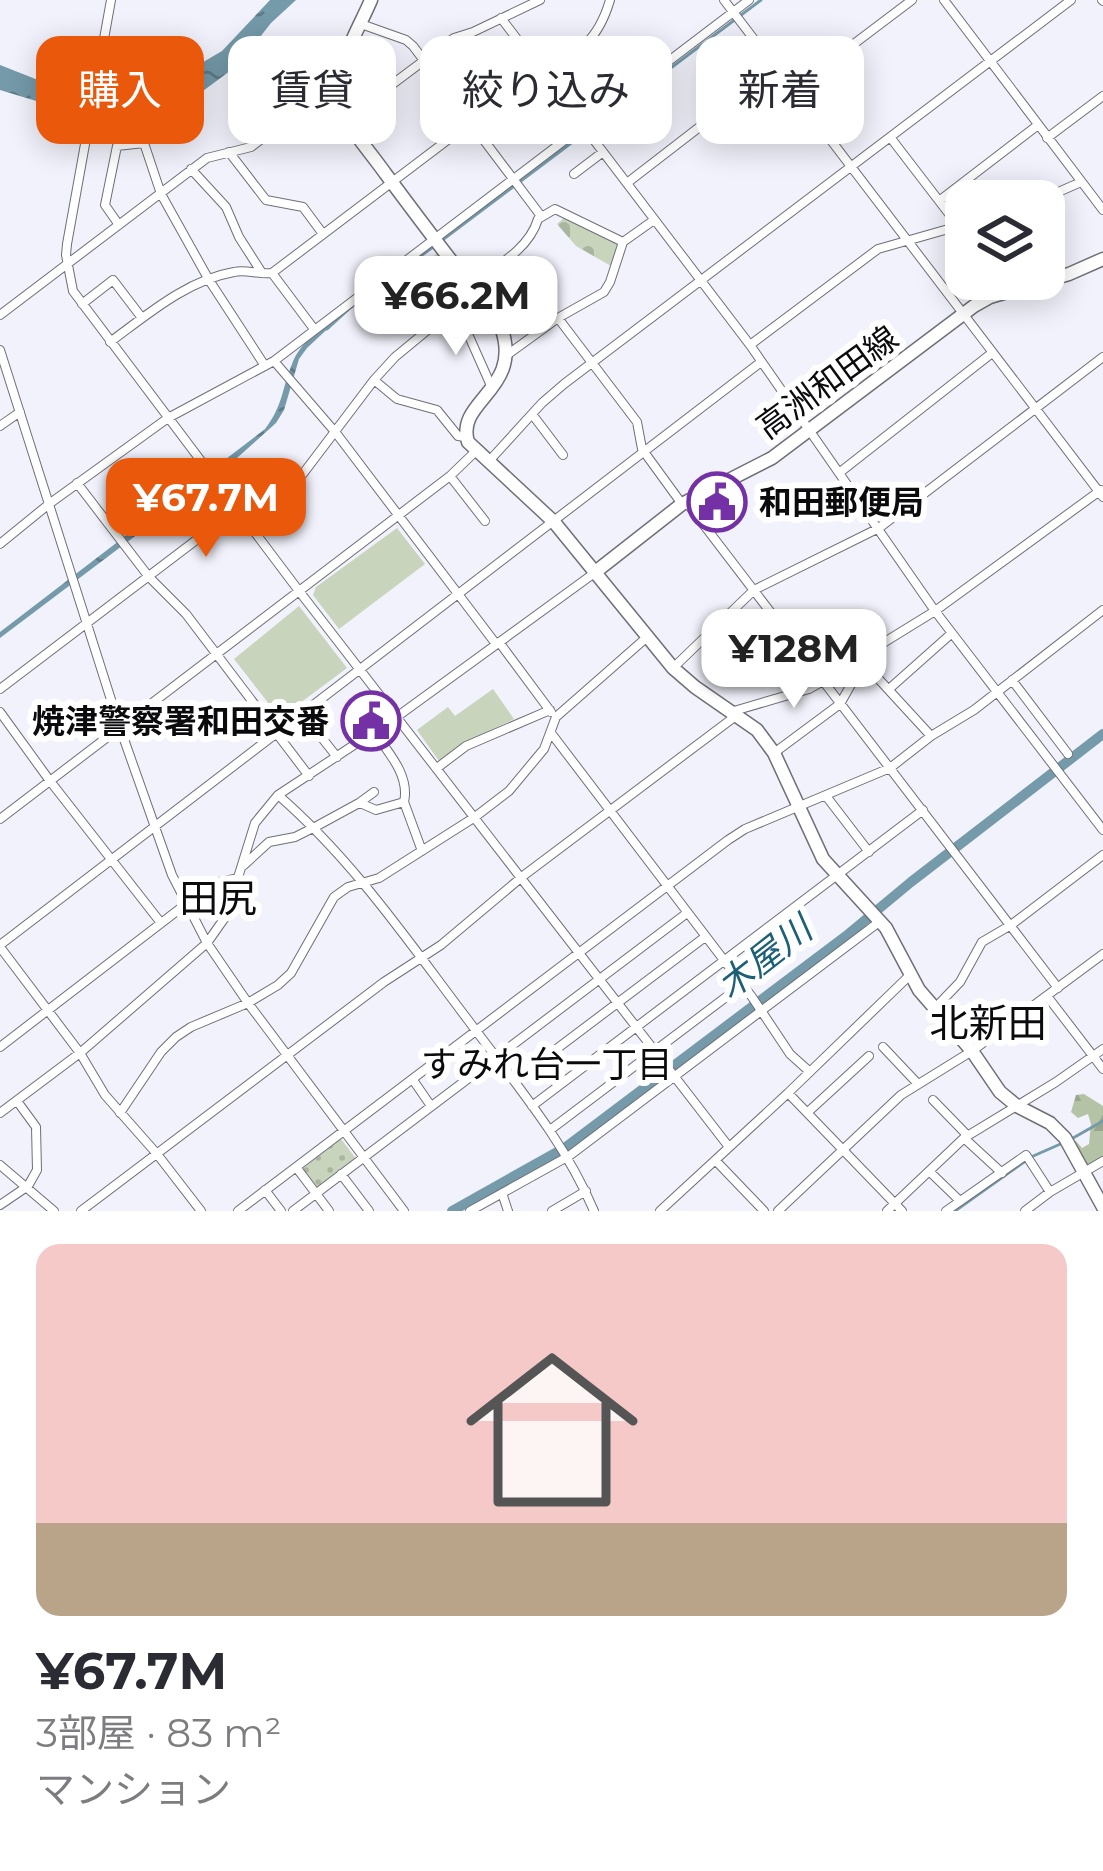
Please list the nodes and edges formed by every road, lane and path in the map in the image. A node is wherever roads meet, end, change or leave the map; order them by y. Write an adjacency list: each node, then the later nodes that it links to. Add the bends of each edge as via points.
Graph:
1 (111, 0): 60 (street)
2 (371, 0): 13 (main road)
3 (540, 0): 10 (street)
4 (610, 0): 17 (street)
5 (724, 0): 11 (street)
6 (749, 0): 11 (street)
7 (912, 0): 19 (street)
8 (944, 0): 22 (street)
9 (1071, 0): 22 (street)
10 (526, 3): 12 (street)
11 (736, 15): 18 (street); 21 (street)
12 (501, 18): 15 (street); 16 (street)
13 (361, 24): 14 (main road); 20 (street, via 406,40)
14 (356, 36)
15 (459, 36)
16 (514, 36)
17 (593, 36)
18 (752, 36)
19 (864, 37)
20 (420, 56)
21 (672, 61)
22 (991, 61): 26 (street); 28 (street)
23 (420, 62): 24 (street)
24 (396, 81)
25 (1103, 96): 29 (street)
26 (1038, 125): 29 (street); 48 (street)
27 (696, 130): 45 (street)
28 (890, 137): 39 (street); 48 (street)
29 (1047, 138): 44 (street)
30 (255, 144): 37 (street)
31 (364, 144): 43 (main road)
32 (441, 144): 43 (street)
33 (487, 144): 42 (street)
34 (557, 144): 42 (street)
35 (597, 144): 38 (street)
36 (834, 144): 39 (street)
37 (229, 152): 40 (street); 55 (street, via 266,200 304,207)
38 (603, 152): 41 (street); 45 (street)
39 (851, 166): 57 (street); 64 (street)
40 (191, 169): 47 (street); 61 (street, via 226,207)
41 (574, 174)
42 (513, 178): 51 (street); 56 (street)
43 (391, 181): 55 (street); 56 (main road)
44 (1081, 182): 46 (street); 50 (street)
45 (627, 183): 52 (street)
46 (1065, 189)
47 (161, 194): 53 (street); 53 (street, via 144,143 117,146 106,205); 63 (street)
48 (939, 201): 49 (street)
49 (945, 207)
50 (1103, 210)
51 (541, 216): 58 (street, via 554,209); 65 (street, via 522,246)
52 (654, 220): 58 (street); 64 (street)
53 (119, 225): 60 (street)
54 (945, 230): 57 (street)
55 (322, 234): 61 (street)
56 (434, 238): 65 (main road); 73 (street)
57 (907, 241): 70 (street); 75 (street, via 864,258)
58 (623, 242): 72 (street, via 604,292)
59 (1103, 259): 62 (main road, 高洲和田線)
60 (67, 263): 67 (street); 69 (street)
61 (267, 274): 63 (street, via 237,271); 73 (street)
62 (1065, 275)
63 (209, 280): 71 (street); 82 (street)
64 (700, 280): 75 (street); 80 (street)
65 (472, 288): 68 (street); 78 (main road, via 496,317)
66 (985, 300): 70 (main road, 高洲和田線)
67 (82, 304): 71 (street, via 113,280); 74 (street)
68 (451, 310): 83 (street); 84 (street)
69 (0, 315)
70 (962, 315): 77 (street); 90 (main road, 高洲和田線)
71 (142, 318): 74 (street)
72 (558, 318): 78 (street); 80 (street)
73 (314, 329): 82 (street)
74 (110, 342): 88 (street)
75 (750, 346): 81 (street)
76 (0, 350): 86 (street)
77 (992, 353): 85 (street); 97 (street)
78 (507, 355): 84 (main road)
79 (1103, 357): 85 (street)
80 (592, 362): 87 (street); 94 (street, via 637,422)
81 (761, 362): 90 (street); 94 (street)
82 (270, 364): 88 (street); 91 (street)
83 (374, 380): 91 (street); 92 (street, via 397,399 437,410)
84 (492, 388): 92 (main road)
85 (1035, 408): 100 (street); 107 (street)
86 (20, 412): 89 (street); 102 (street)
87 (532, 414): 95 (street); 96 (street)
88 (168, 418): 99 (street); 103 (street)
89 (0, 426)
90 (808, 432): 97 (street); 101 (main road, 高洲和田線)
91 (336, 433): 103 (street, via 302,475); 104 (street)
92 (465, 436): 93 (main road)
93 (476, 451): 96 (main road); 98 (street)
94 (644, 452): 101 (street); 106 (street)
95 (563, 455)
96 (488, 462): 106 (main road)
97 (839, 472): 107 (street)
98 (450, 476): 104 (street); 105 (street)
99 (77, 483): 102 (street); 110 (street)
100 (1102, 493): 115 (street)
101 (684, 503): 109 (main road, 高洲和田線); 111 (street)
102 (49, 504): 108 (street); 116 (street)
103 (237, 509): 110 (street); 112 (street)
104 (398, 514): 112 (street); 113 (street)
105 (485, 521)
106 (554, 522): 109 (main road); 113 (street)
107 (879, 528): 111 (street); 115 (street)
108 (0, 544)
109 (595, 573): 118 (main road); 119 (street)
110 (148, 577): 116 (street); 120 (street)
111 (754, 590): 122 (street); 125 (street)
112 (299, 591): 120 (street); 123 (street)
113 (460, 595): 119 (street); 123 (street)
114 (1103, 610): 124 (street)
115 (934, 611): 117 (street); 121 (street)
116 (88, 622): 126 (street); 135 (street)
117 (952, 633): 127 (street); 128 (street)
118 (646, 638): 122 (main road); 133 (street)
119 (497, 643): 133 (street); 134 (street)
120 (216, 653): 135 (street); 138 (street)
121 (863, 662): 127 (street); 129 (street)
122 (674, 668): 131 (main road)
123 (360, 670): 132 (street); 134 (street)
124 (1012, 680): 128 (street); 141 (street)
125 (823, 681): 129 (street); 131 (street)
126 (0, 689)
127 (889, 689): 139 (street)
128 (997, 692): 139 (street); 159 (street)
129 (840, 704): 140 (street); 144 (street)
130 (0, 712): 146 (street)
131 (736, 713): 140 (main road); 153 (street)
132 (303, 714): 138 (street); 142 (street)
133 (553, 714): 137 (street); 143 (street, via 466,746)
134 (398, 716): 136 (street); 143 (street)
135 (120, 728): 146 (street); 157 (street)
136 (374, 732): 142 (street); 150 (street, via 398,765)
137 (550, 732): 153 (street); 155 (street, via 509,791)
138 (278, 734): 145 (street); 157 (street)
139 (932, 736): 144 (street)
140 (774, 753): 152 (main road)
141 (1068, 754)
142 (337, 758): 145 (street)
143 (437, 768): 155 (street)
144 (890, 768): 149 (street); 154 (street)
145 (309, 776): 148 (street)
146 (50, 781): 156 (street); 163 (street)
147 (374, 792): 151 (street)
148 (278, 795): 158 (street); 164 (street, via 255,823)
149 (826, 796): 152 (street); 161 (street)
150 (404, 802): 151 (street, via 376,810); 160 (street)
151 (359, 803): 158 (street)
152 (800, 808): 166 (main road); 169 (street, via 746,829)
153 (610, 810): 165 (street); 169 (street)
154 (923, 810): 161 (street); 174 (street)
155 (475, 817): 160 (street); 165 (street)
156 (0, 819)
157 (154, 827): 163 (street); 170 (street)
158 (315, 827): 164 (street, via 269,842); 168 (street)
159 (1103, 830)
160 (422, 850): 168 (street)
161 (868, 852): 166 (street)
162 (1103, 855): 174 (street)
163 (113, 860): 173 (street); 177 (street)
164 (242, 866): 167 (street)
165 (523, 876): 178 (street); 180 (street)
166 (837, 876): 172 (main road); 181 (street)
167 (239, 878): 170 (street); 176 (street)
168 (364, 882): 180 (street); 188 (street, via 334,897 291,973)
169 (667, 886): 171 (street); 178 (street)
170 (190, 902): 173 (street); 176 (street)
171 (687, 913): 175 (street); 183 (street)
172 (875, 915): 182 (main road); 189 (street)
173 (161, 923): 191 (street)
174 (1011, 926): 185 (street); 190 (street, via 976,948 969,969)
175 (705, 937): 181 (street); 187 (street)
176 (207, 943): 188 (street); 199 (street)
177 (0, 946): 191 (street)
178 (581, 952): 183 (street); 193 (street)
179 (1103, 954): 185 (street)
180 (422, 958): 193 (street); 200 (street)
181 (725, 962): 184 (street); 192 (street)
182 (910, 975): 190 (main road); 205 (street)
183 (600, 978): 187 (street); 203 (street)
184 (742, 985): 189 (street); 197 (street)
185 (1058, 988): 186 (street)
186 (1047, 996): 198 (street); 202 (street)
187 (619, 1002): 192 (street); 208 (street)
188 (248, 1003): 200 (street); 218 (street, via 176,1037)
189 (757, 1004): 205 (street); 206 (street)
190 (934, 1007): 198 (main road)
191 (48, 1010): 194 (street); 199 (street)
192 (637, 1026): 197 (street); 214 (street)
193 (476, 1031): 203 (street); 207 (street)
194 (0, 1047)
195 (883, 1047): 209 (street)
196 (1103, 1048): 202 (street)
197 (655, 1051): 206 (street); 219 (street)
198 (972, 1051): 209 (street); 215 (main road)
199 (80, 1053): 212 (street); 218 (street)
200 (287, 1055): 220 (street); 224 (street)
201 (868, 1056): 216 (street)
202 (1093, 1056): 204 (street); 215 (street)
203 (496, 1057): 208 (street); 213 (street)
204 (1103, 1069)
205 (810, 1072): 210 (street)
206 (675, 1076): 222 (street); 225 (street)
207 (413, 1080): 213 (street); 220 (street)
208 (514, 1081): 214 (street)
209 (918, 1084): 223 (street)
210 (788, 1093): 216 (street); 222 (street)
211 (933, 1100): 221 (street)
212 (16, 1101): 217 (street); 235 (street, via 36,1127 38,1170)
213 (431, 1106): 226 (street)
214 (532, 1106): 219 (street)
215 (1017, 1106): 221 (street); 233 (main road, via 1058,1129)
216 (808, 1112): 223 (street)
217 (0, 1113)
218 (120, 1113): 224 (street)
219 (550, 1130): 225 (street)
220 (344, 1131): 226 (street); 230 (street)
221 (966, 1137): 231 (street); 232 (street)
222 (730, 1147): 227 (street)
223 (843, 1149): 244 (street); 260 (street)
224 (157, 1154): 246 (street); 247 (street)
225 (569, 1156): 237 (street); 240 (street)
226 (363, 1157): 234 (street); 253 (street)
227 (716, 1161): 258 (street); 259 (street)
228 (1103, 1161): 233 (street)
229 (0, 1166): 235 (street)
230 (296, 1167): 236 (street); 239 (street)
231 (929, 1171): 241 (street); 244 (street)
232 (1002, 1173): 238 (street, via 1027,1155); 241 (street)
233 (1084, 1173): 238 (street); 243 (main road)
234 (341, 1174): 239 (street); 252 (street)
235 (28, 1186): 242 (street); 245 (street)
236 (265, 1190): 248 (street); 249 (street)
237 (586, 1190): 256 (street); 257 (street)
238 (1050, 1192): 262 (street)
239 (315, 1193): 250 (street); 251 (street)
240 (502, 1193): 254 (street); 255 (street)
241 (960, 1201): 261 (street)
242 (0, 1205)
243 (1103, 1208)
244 (895, 1209)
245 (54, 1211)
246 (81, 1211)
247 (200, 1211)
248 (238, 1211)
249 (281, 1211)
250 (293, 1211)
251 (329, 1211)
252 (370, 1211)
253 (404, 1211)
254 (470, 1211)
255 (508, 1211)
256 (552, 1211)
257 (595, 1211)
258 (660, 1211)
259 (764, 1211)
260 (778, 1211)
261 (946, 1211)
262 (1025, 1211)

